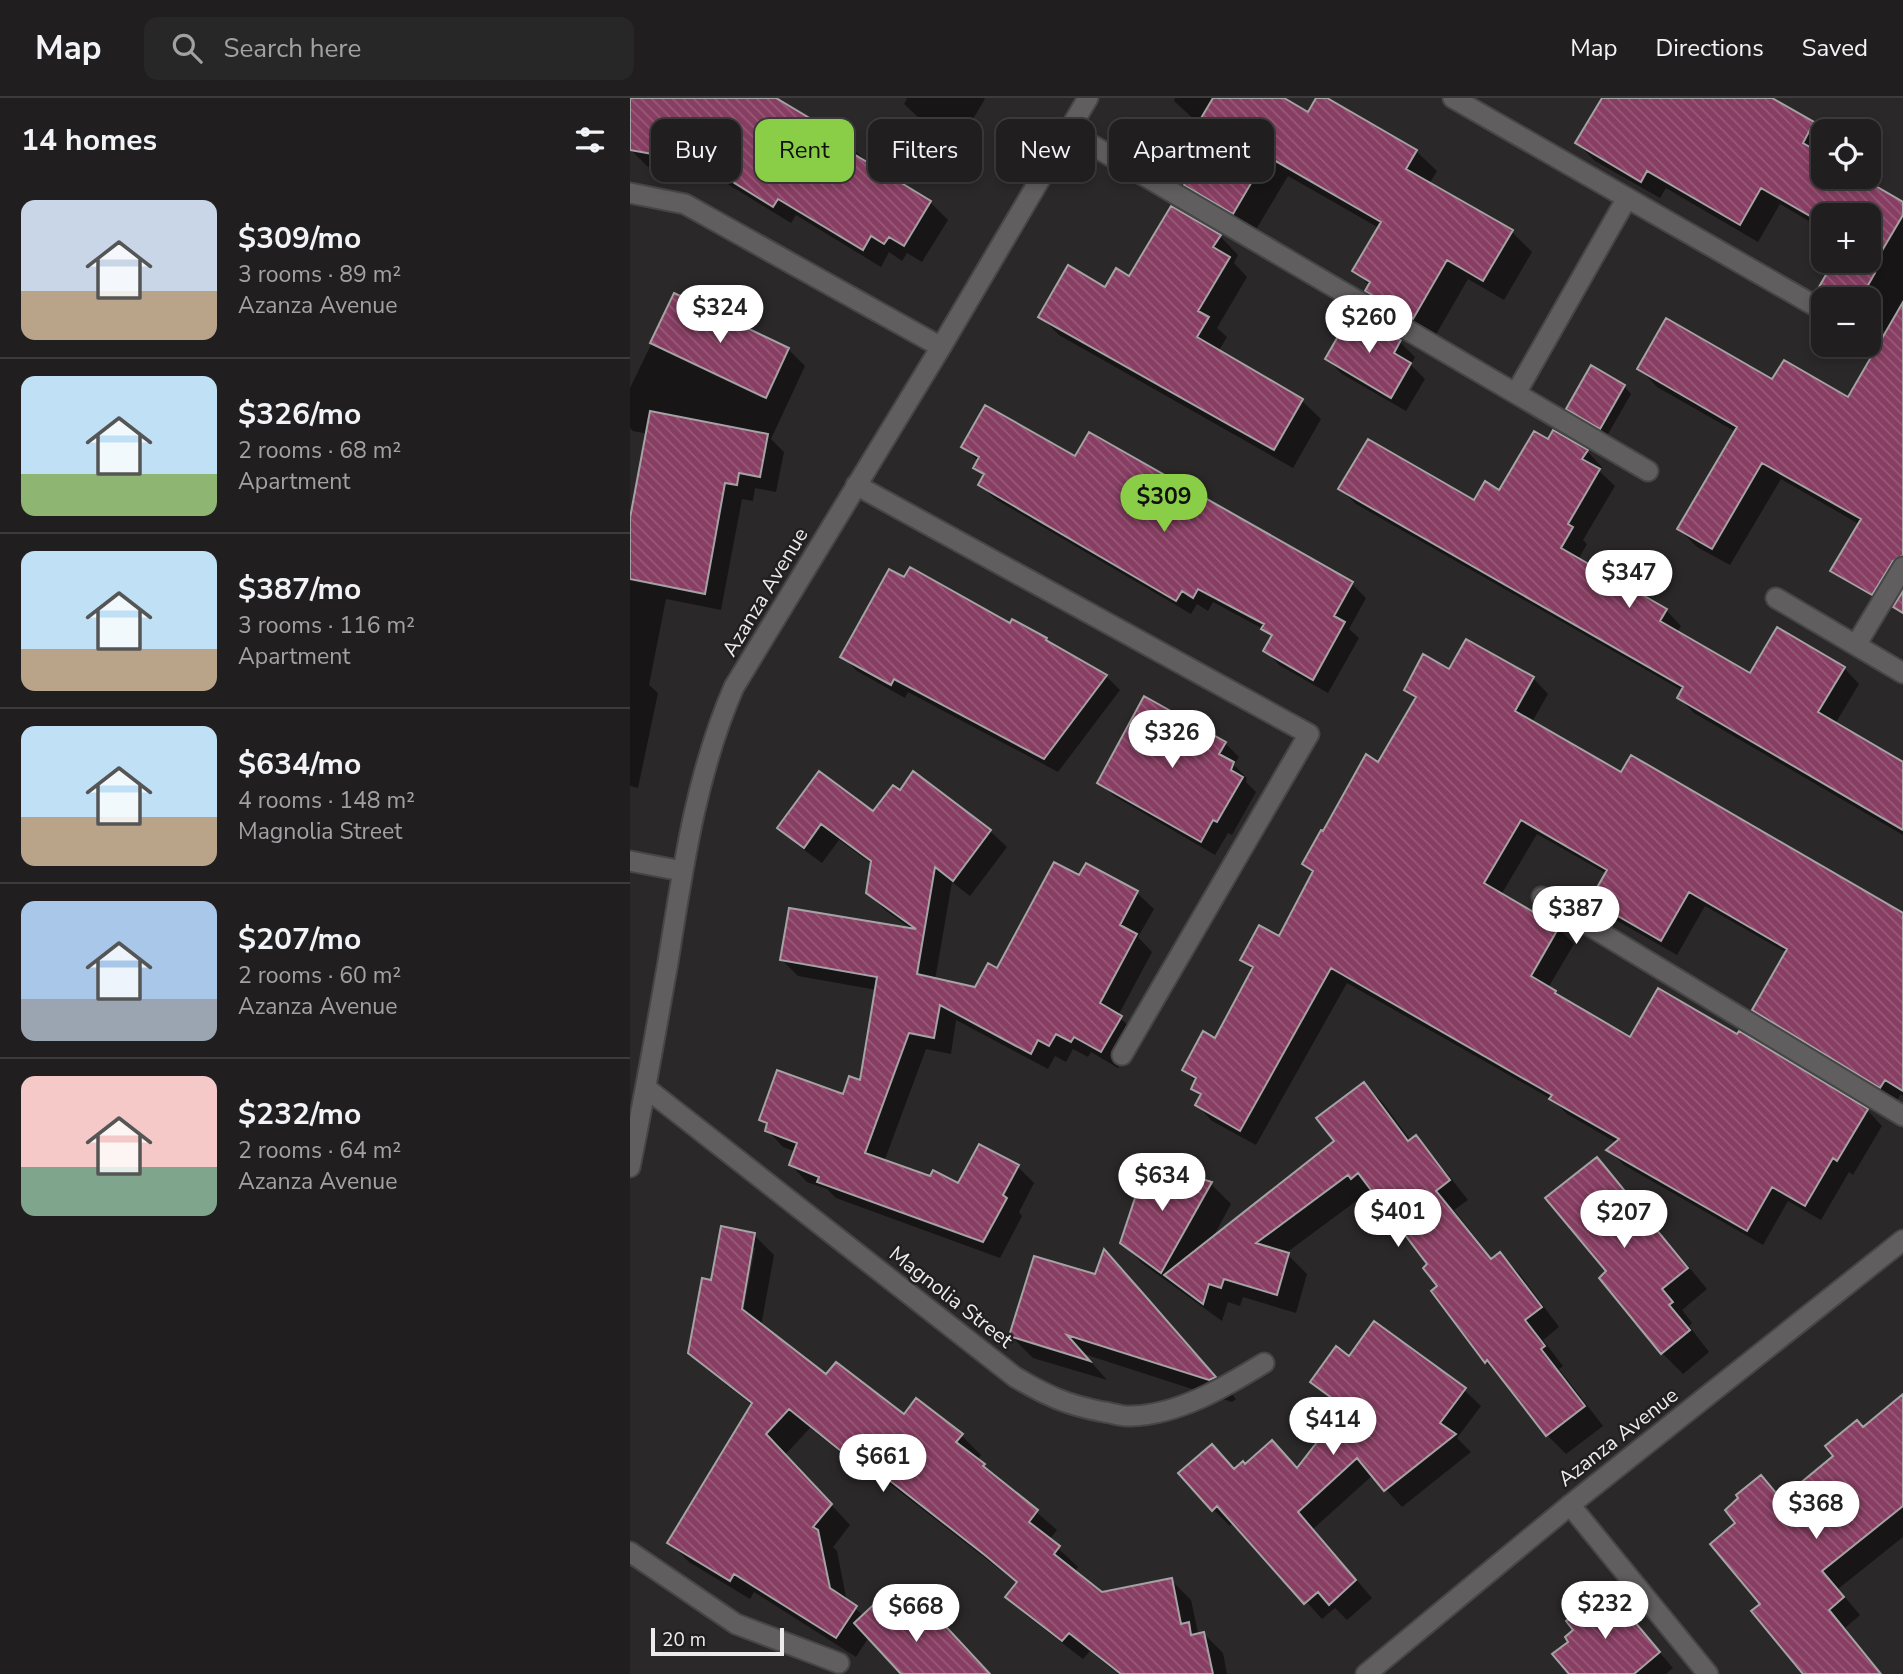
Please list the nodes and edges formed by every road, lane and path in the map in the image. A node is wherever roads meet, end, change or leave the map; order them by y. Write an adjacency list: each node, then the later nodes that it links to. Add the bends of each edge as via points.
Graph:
1 (1088, 98): 3 (street, Azanza Avenue)
2 (1453, 98): 7 (street)
3 (1075, 119)
4 (1095, 147): 10 (street)
5 (1038, 182): 9 (street, Azanza Avenue)
6 (630, 193): 9 (street, via 685,204)
7 (1627, 198): 8 (street); 10 (street)
8 (1811, 304)
9 (942, 347): 12 (street, Azanza Avenue)
10 (1516, 393): 11 (street)
11 (1648, 471)
12 (856, 485): 18 (street, Azanza Avenue, via 734,687 706,760); 20 (street, via 1309,734)
13 (1903, 566): 15 (street)
14 (1776, 598): 15 (street)
15 (1856, 645): 16 (street)
16 (1903, 673)
17 (630, 861): 18 (street)
18 (681, 871): 21 (street, Azanza Avenue)
19 (1542, 897): 22 (street)
20 (1122, 1055)
21 (646, 1088): 23 (street, Azanza Avenue); 25 (street, Magnolia Street, via 1015,1377 1049,1397 1130,1417 1170,1409 1228,1385)
22 (1903, 1116)
23 (630, 1167)
24 (1901, 1246): 26 (street, Azanza Avenue)
25 (1264, 1363)
26 (1570, 1505): 29 (street, Azanza Avenue); 30 (street)
27 (630, 1552): 28 (street, via 736,1624)
28 (839, 1663)
29 (1366, 1674)
30 (1708, 1674)

